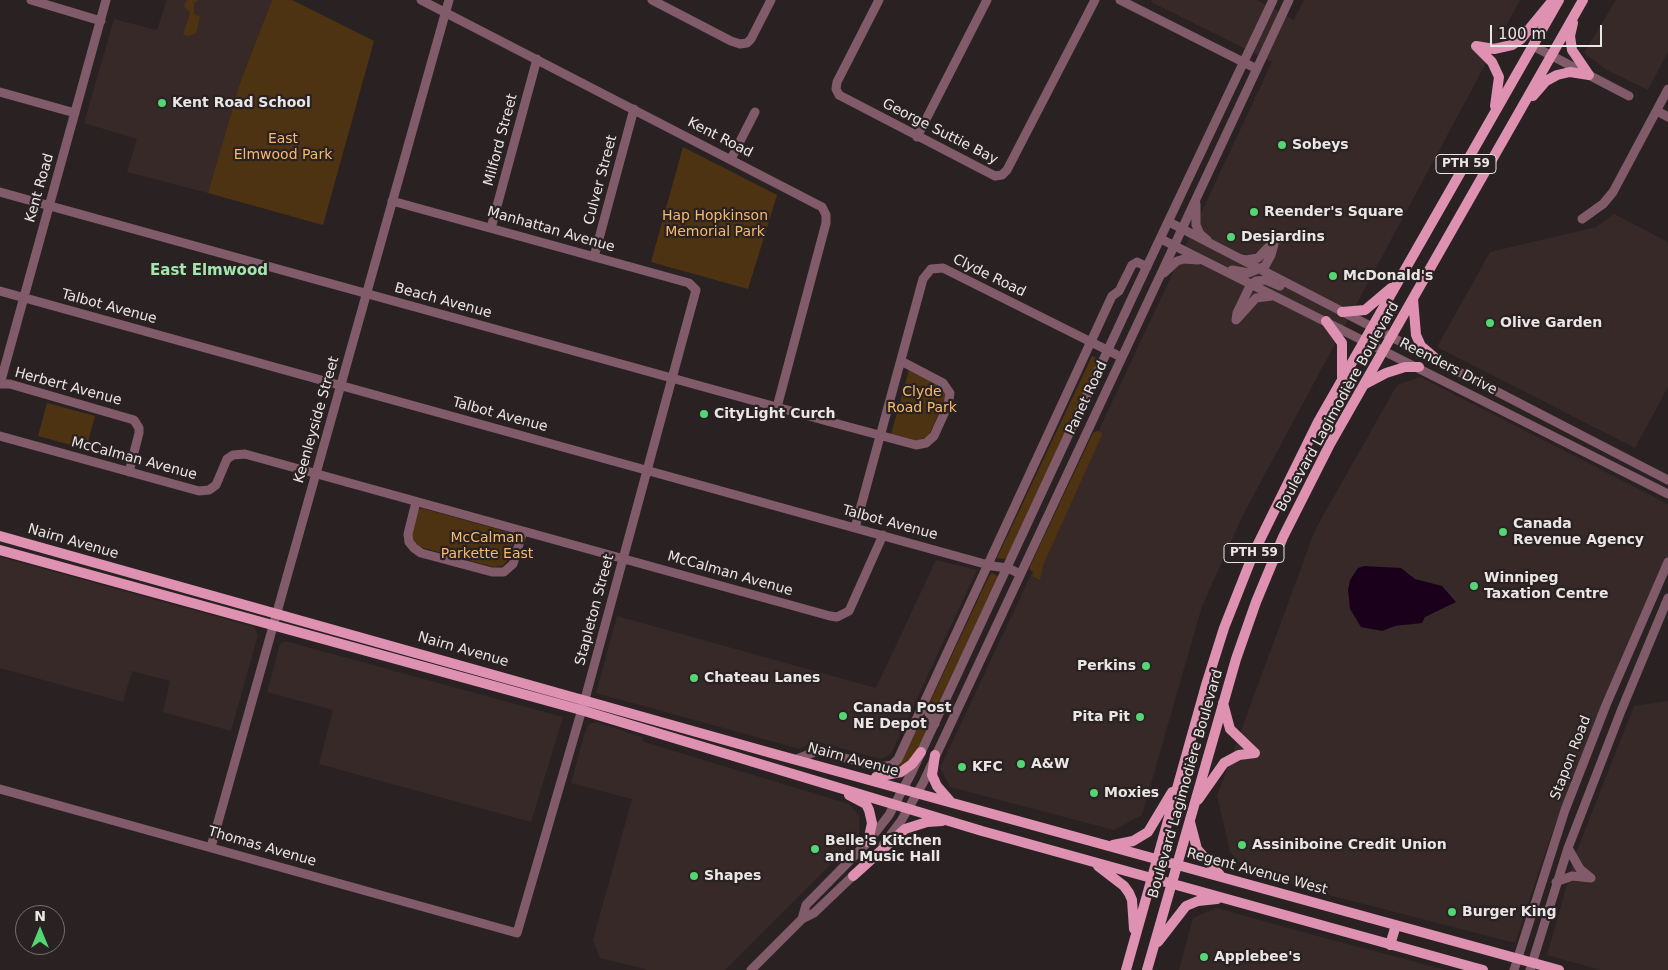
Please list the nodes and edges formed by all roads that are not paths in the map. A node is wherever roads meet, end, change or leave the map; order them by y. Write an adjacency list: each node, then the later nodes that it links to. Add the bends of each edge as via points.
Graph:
1 (31, 0): 18 (street)
2 (106, 0): 18 (street, Kent Road)
3 (420, 0): 17 (street, Kent Road)
4 (449, 0): 17 (street, Keenleyside Street)
5 (652, 0): 6 (street, via 740,44 751,39)
6 (771, 0)
7 (879, 0): 35 (street, George Suttie Bay, via 837,82 837,92 842,98)
8 (987, 0): 35 (street)
9 (1095, 0): 35 (street, George Suttie Bay, via 1002,175 992,176)
10 (1120, 0): 22 (street)
11 (1273, 0): 22 (street, Panet Road)
12 (1289, 0): 23 (street, Panet Road)
13 (1553, 0): 34 (main road, via 1521,39 1512,45 1494,49 1476,46 1492,62 1499,77)
14 (1559, 0): 19 (main road, Boulevard Lagimodière Boulevard / PTH 59)
15 (1583, 0): 16 (main road, Boulevard Lagimodière Boulevard / PTH 59)
16 (1577, 10): 20 (main road, Boulevard Lagimodière Boulevard / PTH 59); 24 (main road, via 1570,43)
17 (444, 12): 21 (street, Kent Road); 39 (street, Keenleyside Street)
18 (101, 21): 31 (street, Kent Road)
19 (1533, 46): 20 (street); 34 (main road, Boulevard Lagimodière Boulevard / PTH 59)
20 (1551, 55): 24 (street); 33 (main road, Boulevard Lagimodière Boulevard / PTH 59)
21 (536, 59): 28 (street, Kent Road); 43 (street, Milford Street)
22 (1244, 62): 23 (street); 42 (street, Panet Road)
23 (1257, 69): 38 (street, Panet Road)
24 (1589, 75): 27 (street); 33 (main road, via 1570,72 1552,77)
25 (1668, 89): 29 (street)
26 (0, 92): 31 (street)
27 (1629, 96)
28 (634, 109): 36 (street, Kent Road); 48 (street, Culver Street)
29 (1657, 111): 32 (street); 41 (street, via 1613,192 1603,204)
30 (755, 112): 36 (street)
31 (75, 113): 40 (street, Kent Road)
32 (1668, 117)
33 (1514, 121): 61 (main road, Boulevard Lagimodière Boulevard / PTH 59)
34 (1490, 122): 53 (main road, Boulevard Lagimodière Boulevard / PTH 59)
35 (917, 137)
36 (731, 159): 80 (street, Kent Road, via 822,207 826,215)
37 (0, 192): 40 (street, Beach Avenue)
38 (1198, 194): 44 (street, Panet Road); 47 (street, via 1196,225 1200,234)
39 (392, 201): 43 (street, Manhattan Avenue); 58 (street, Keenleyside Street)
40 (49, 206): 58 (street, Beach Avenue); 59 (street, Kent Road)
41 (1582, 218)
42 (1169, 222): 44 (street, Reenders Drive); 45 (street, Panet Road)
43 (491, 228): 48 (street, Manhattan Avenue)
44 (1181, 230): 46 (street, Panet Road); 47 (street, Reenders Drive)
45 (1161, 238): 46 (street, Reenders Drive); 51 (street, Panet Road)
46 (1174, 245): 50 (street, Reenders Drive); 54 (street, Panet Road)
47 (1215, 246): 49 (street, Reenders Drive)
48 (594, 257): 57 (street, Manhattan Avenue, via 689,283 694,285)
49 (1235, 257): 52 (street, Reenders Drive); 52 (street, via 1246,260 1258,258 1275,240 1271,256)
50 (1209, 263): 52 (street, via 1241,273); 54 (street, via 1177,261); 55 (street, Reenders Drive)
51 (1147, 267): 68 (street, via 1137,262 1132,265 1119,291 1112,296); 70 (street, Panet Road)
52 (1259, 269): 62 (street, Reenders Drive)
53 (1401, 278): 63 (main road, via 1365,310); 65 (main road, Boulevard Lagimodière Boulevard / PTH 59)
54 (1158, 279): 71 (street, Panet Road)
55 (1251, 284): 60 (street, Reenders Drive); 60 (street, via 1236,320 1256,298); 62 (street, via 1266,280)
56 (0, 291): 59 (street, Talbot Avenue)
57 (696, 293): 75 (street, Stapleton Street)
58 (366, 294): 75 (street, Beach Avenue); 79 (street, Keenleyside Street)
59 (24, 297): 77 (street, Kent Road); 79 (street, Talbot Avenue)
60 (1276, 297): 64 (street, Reenders Drive)
61 (1413, 298): 66 (main road, Boulevard Lagimodière Boulevard / PTH 59); 73 (main road, via 1416,335 1421,346)
62 (1324, 304): 63 (street, Reenders Drive)
63 (1342, 312): 65 (street, Reenders Drive)
64 (1326, 321): 67 (street, Reenders Drive); 76 (main road, via 1342,343)
65 (1373, 328): 66 (street, Reenders Drive); 67 (main road, Boulevard Lagimodière Boulevard / PTH 59)
66 (1391, 338): 69 (main road, Boulevard Lagimodière Boulevard / PTH 59); 73 (street, Reenders Drive)
67 (1365, 341): 69 (street, Reenders Drive); 76 (main road, Boulevard Lagimodière Boulevard / PTH 59)
68 (1091, 343): 70 (street, Clyde Road); 72 (street, Clyde Road, via 943,268 937,268 931,269 923,279); 100 (street)
69 (1384, 350): 74 (street, Reenders Drive); 78 (main road, Boulevard Lagimodière Boulevard / PTH 59)
70 (1109, 351): 71 (street, Clyde Road); 101 (street, Panet Road)
71 (1121, 357): 103 (street, Panet Road)
72 (901, 361): 82 (street, Clyde Road); 82 (street, via 943,383 950,398 934,436 926,443 916,445)
73 (1441, 363): 81 (street, Reenders Drive)
74 (1419, 367): 78 (main road, via 1405,367 1386,373); 84 (street, Reenders Drive)
75 (673, 378): 80 (street, Beach Avenue); 85 (street, Stapleton Street)
76 (1342, 381): 127 (main road, Boulevard Lagimodière Boulevard / PTH 59, via 1294,469 1245,575 1215,656)
77 (0, 384): 86 (street, Herbert Avenue, via 10,384 134,420 139,433)
78 (1364, 385): 113 (main road, Boulevard Lagimodière Boulevard / PTH 59, via 1310,482 1284,537 1253,610)
79 (341, 386): 85 (street, Talbot Avenue); 87 (street, Keenleyside Street)
80 (777, 406): 82 (street, Beach Avenue)
81 (1577, 434): 84 (street); 88 (street, Reenders Drive)
82 (880, 435): 91 (street, Clyde Road)
83 (0, 436): 86 (street, McCalman Avenue)
84 (1573, 446): 89 (street, Reenders Drive)
85 (647, 470): 91 (street, Talbot Avenue); 97 (street, Stapleton Street)
86 (129, 472): 87 (street, McCalman Avenue, via 199,491 209,490 219,480 227,459 242,454)
87 (316, 474): 90 (street, McCalman Avenue); 106 (street, Keenleyside Street)
88 (1668, 480)
89 (1668, 494)
90 (416, 502): 92 (street, McCalman Avenue); 92 (street, via 408,534 411,545 421,552 496,573 507,570 515,560)
91 (855, 528): 93 (street, Talbot Avenue)
92 (523, 531): 97 (street, McCalman Avenue)
93 (883, 535): 97 (street, McCalman Avenue, via 849,611 837,617); 100 (street, Talbot Avenue)
94 (0, 536): 96 (main road, Nairn Avenue)
95 (0, 550): 99 (main road, Nairn Avenue)
96 (55, 551): 99 (main road); 102 (main road, Nairn Avenue)
97 (623, 559): 112 (street, Stapleton Street)
98 (1668, 562): 115 (street, Stapon Road)
99 (52, 564): 104 (main road, Nairn Avenue)
100 (990, 565): 101 (street, Talbot Avenue); 114 (street)
101 (1006, 572): 103 (street, Talbot Avenue); 119 (street, Panet Road)
102 (139, 575): 104 (main road); 106 (main road, Nairn Avenue)
103 (1019, 577): 122 (street, Panet Road)
104 (136, 588): 107 (main road, Nairn Avenue)
105 (1668, 598): 117 (street)
106 (276, 613): 107 (street, Keenleyside Street); 108 (main road, Nairn Avenue)
107 (273, 624): 109 (main road, Nairn Avenue); 141 (street, Keenleyside Street)
108 (384, 642): 109 (main road); 110 (main road, Nairn Avenue)
109 (380, 654): 111 (main road, Nairn Avenue)
110 (480, 670): 111 (main road); 112 (main road, Nairn Avenue)
111 (477, 682): 116 (main road, Nairn Avenue)
112 (584, 699): 116 (street, Stapleton Street); 118 (main road, Nairn Avenue)
113 (1222, 702): 136 (main road, Boulevard Lagimodière Boulevard / PTH 59); 136 (main road, via 1230,729 1255,753 1239,756 1224,764)
114 (924, 704): 119 (street); 124 (street, via 898,759 887,767)
115 (1606, 705): 117 (street); 135 (street, Stapon Road)
116 (581, 710): 120 (main road, Nairn Avenue); 158 (street, Stapleton Street)
117 (1621, 711): 137 (street)
118 (659, 720): 120 (main road); 123 (main road, Nairn Avenue)
119 (935, 724): 121 (street, Panet Road)
120 (656, 732): 125 (main road, Nairn Avenue)
121 (921, 752): 126 (main road, via 901,772); 129 (street, Panet Road)
122 (935, 756): 131 (street, Panet Road); 132 (main road, via 932,775)
123 (797, 759): 124 (street, via 818,751); 125 (main road); 126 (main road, Nairn Avenue)
124 (866, 764): 126 (street)
125 (793, 773): 128 (main road, Nairn Avenue)
126 (864, 777): 129 (main road, Nairn Avenue)
127 (1179, 780): 140 (main road, via 1148,832 1133,841); 143 (main road, Boulevard Lagimodière Boulevard / PTH 59)
128 (829, 784): 133 (main road, Nairn Avenue); 139 (main road, via 866,804 872,823)
129 (904, 788): 131 (main road, Nairn Avenue); 133 (street, Panet Road)
130 (0, 789): 141 (street, Thomas Avenue)
131 (918, 792): 132 (main road, Regent Avenue West); 134 (street, Panet Road)
132 (951, 801): 140 (main road, Regent Avenue West)
133 (895, 805): 134 (main road, Nairn Avenue); 139 (street, Panet Road)
134 (909, 808): 138 (main road); 148 (street, Panet Road, via 888,838)
135 (1565, 810): 137 (street); 144 (street, Stapon Road)
136 (1191, 814): 146 (main road, Boulevard Lagimodière Boulevard / PTH 59); 149 (main road, via 1198,849)
137 (1582, 815): 142 (street)
138 (950, 821): 145 (main road); 148 (main road, via 927,822 905,829)
139 (868, 842): 153 (street, Panet Road)
140 (1110, 845): 143 (main road, Regent Avenue West)
141 (211, 847): 158 (street, Thomas Avenue)
142 (1568, 848): 147 (street); 151 (street, via 1580,869 1591,878 1572,876)
143 (1157, 858): 146 (main road, Regent Avenue West); 150 (main road, Boulevard Lagimodière Boulevard / PTH 59)
144 (1550, 858): 147 (street); 162 (street, Stapon Road)
145 (1094, 862): 150 (main road); 159 (main road, via 1129,893)
146 (1177, 864): 149 (main road, Regent Avenue West); 152 (main road, Boulevard Lagimodière Boulevard / PTH 59)
147 (1560, 868): 151 (street)
148 (853, 876): 154 (street, Panet Road)
149 (1221, 876): 157 (main road, Regent Avenue West)
150 (1151, 878): 152 (main road); 159 (main road, Boulevard Lagimodière Boulevard / PTH 59)
151 (1556, 882): 163 (street)
152 (1172, 884): 155 (main road); 161 (main road, Boulevard Lagimodière Boulevard / PTH 59)
153 (824, 888): 154 (street); 156 (street, Panet Road, via 806,905)
154 (832, 896): 156 (street, Panet Road, via 814,913)
155 (1225, 899): 160 (main road); 161 (main road, via 1198,901 1186,906)
156 (802, 919): 164 (street)
157 (1396, 925): 160 (main road); 162 (main road, Regent Avenue West)
158 (517, 933)
159 (1135, 938): 165 (main road, Boulevard Lagimodière Boulevard / PTH 59)
160 (1390, 945): 167 (main road)
161 (1153, 949): 166 (main road, Boulevard Lagimodière Boulevard / PTH 59)
162 (1518, 958): 163 (main road, Regent Avenue West); 168 (street, Stapon Road)
163 (1532, 966): 169 (main road, Regent Avenue West)
164 (750, 970)
165 (1126, 970)
166 (1148, 970)
167 (1483, 970)
168 (1514, 970)
169 (1559, 970)

